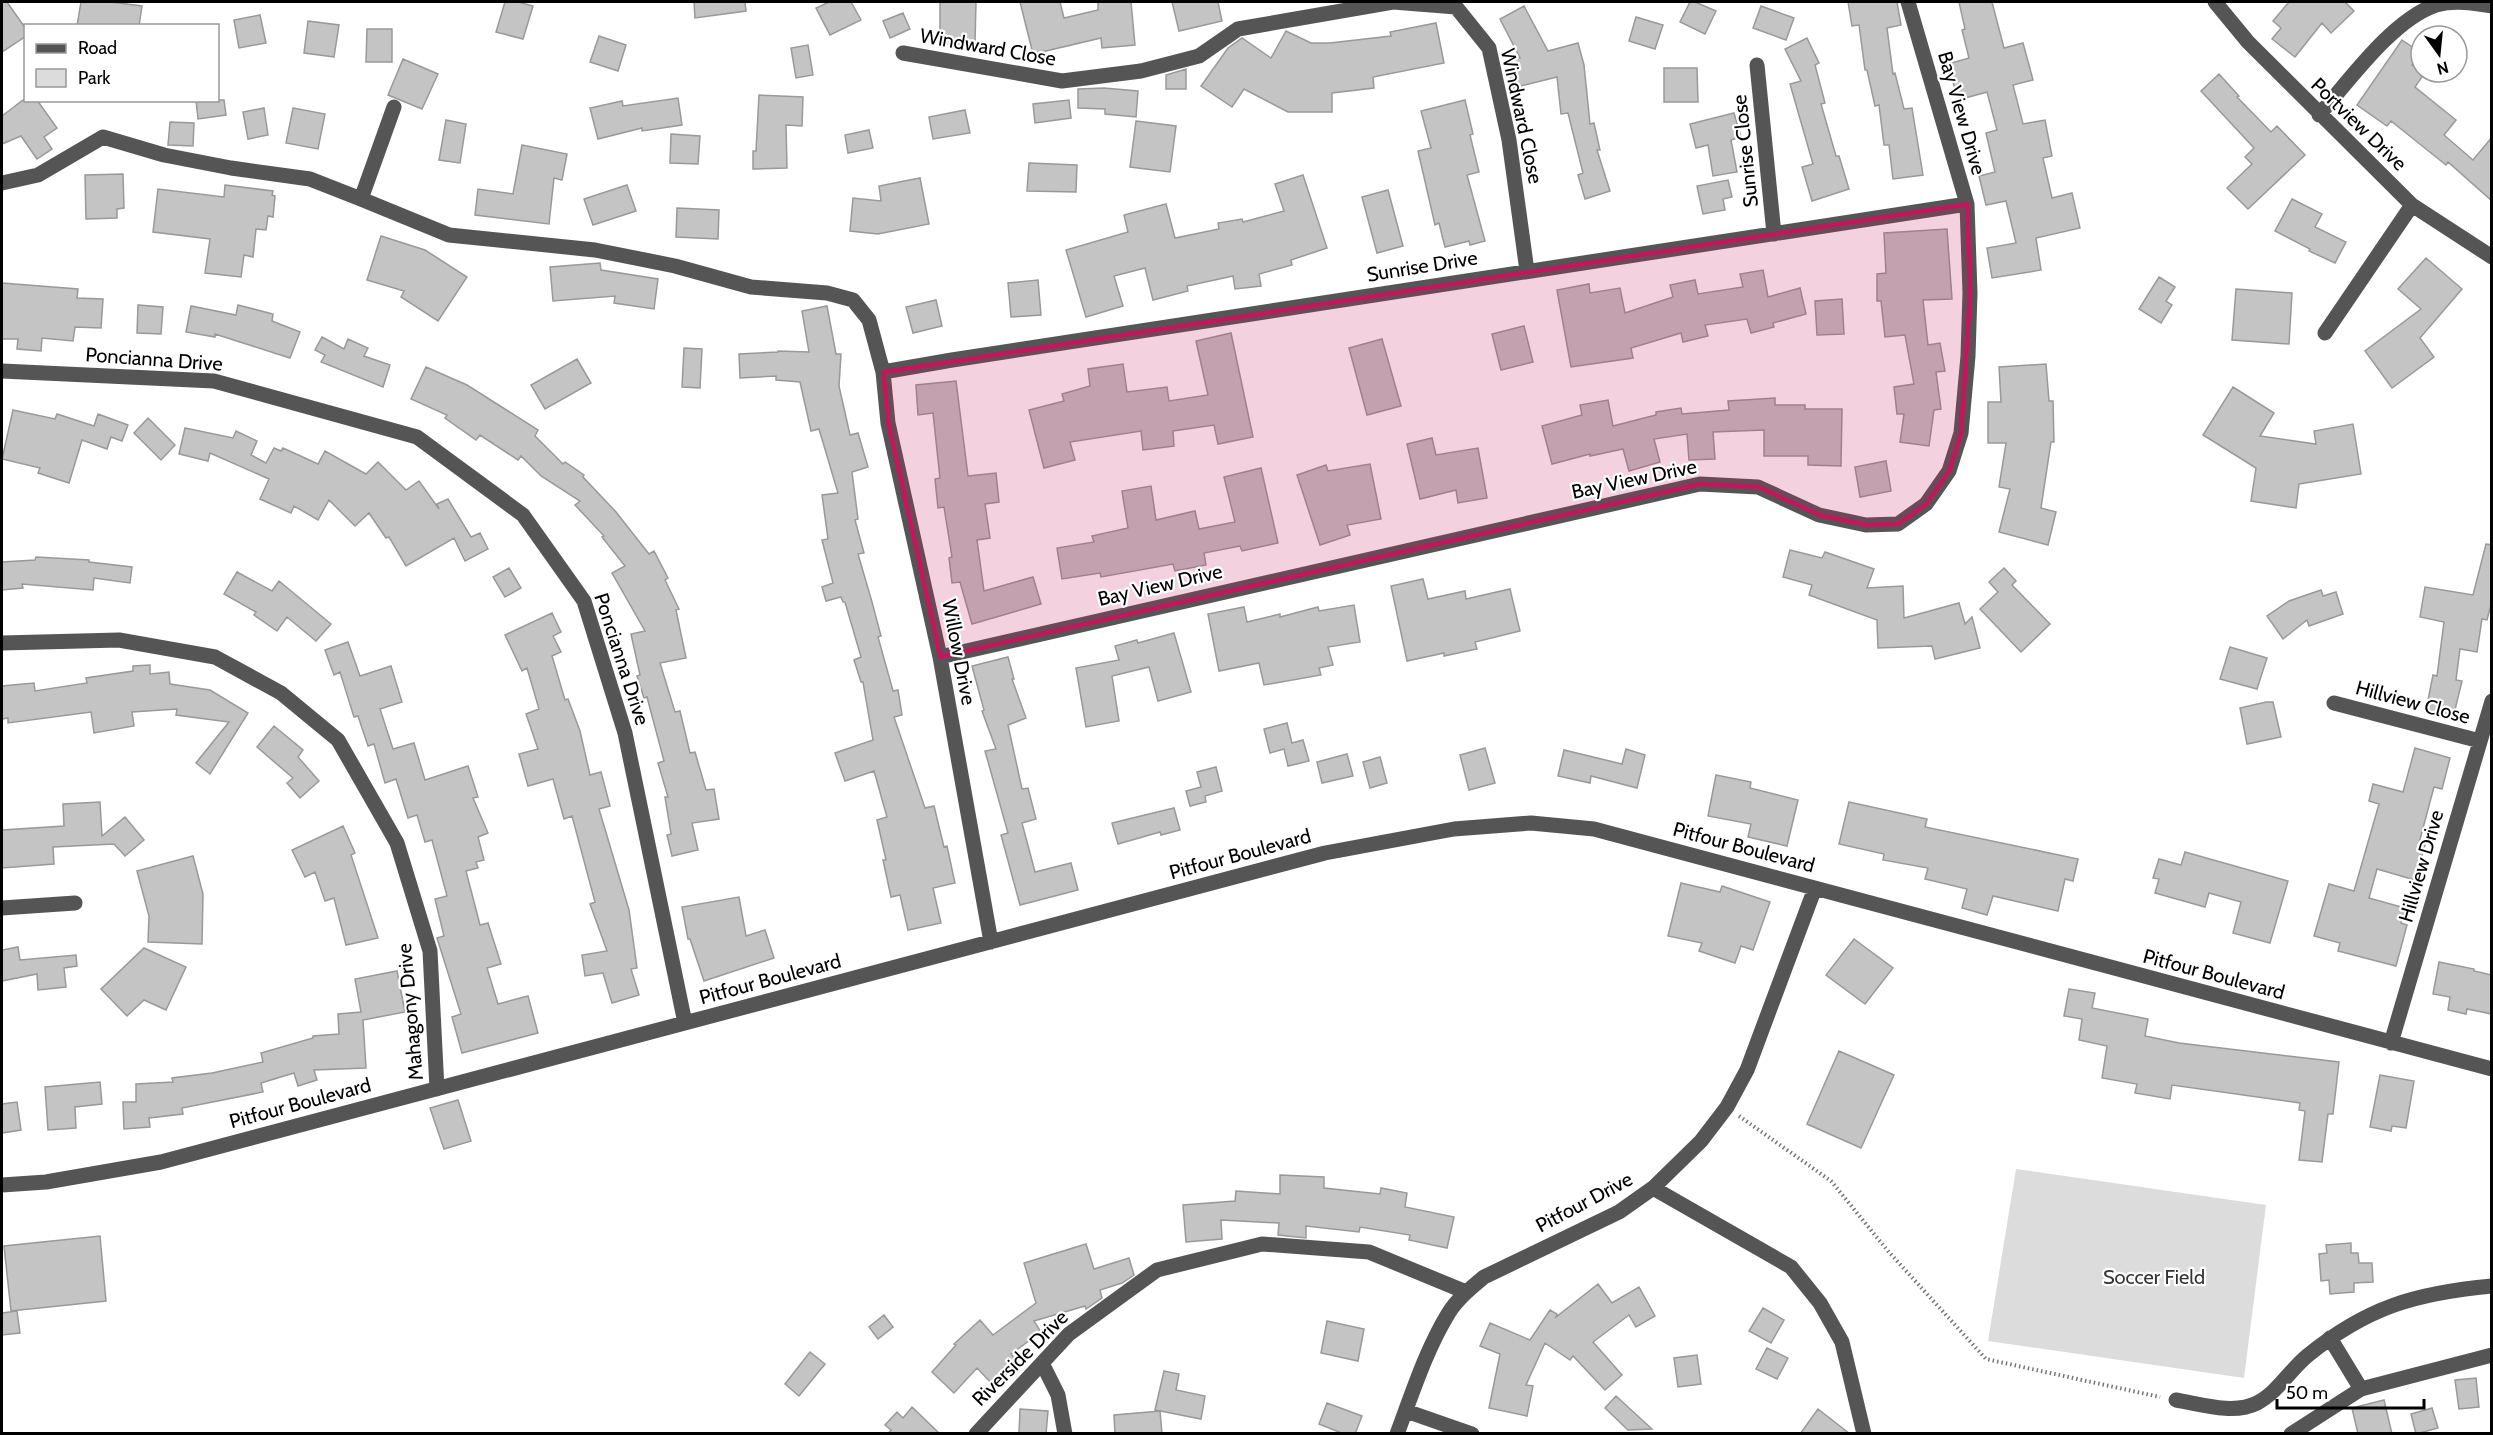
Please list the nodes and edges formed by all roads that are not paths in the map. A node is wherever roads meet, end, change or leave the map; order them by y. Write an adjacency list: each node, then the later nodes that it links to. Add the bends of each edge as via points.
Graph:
1 (1908, 2): 10 (street, Bay View Drive)
2 (2215, 2): 7 (street, Portview Drive)
3 (2492, 6): 7 (street, via 2464,2 2437,5 2416,15 2395,29)
4 (903, 53): 14 (street, Windward Close, via 1062,81 1141,71 1199,56 1238,29 1393,2 1456,6 1489,48 1509,140)
5 (1757, 65): 12 (street, Sunrise Close)
6 (393, 107): 9 (street)
7 (2319, 115): 11 (street, Portview Drive)
8 (2, 183): 9 (street, Willow Drive, via 38,175 102,137 164,155 310,179)
9 (361, 200): 17 (street, Willow Drive, via 449,235 595,250 751,287 827,293 853,300 869,320)
10 (1967, 204): 12 (street, Sunrise Drive); 19 (street, Bay View Drive, via 1970,293 1961,433 1949,471 1926,504 1898,524 1866,525 1819,515 1758,487 1700,484)
11 (2412, 205): 13 (street, Portview Drive); 15 (street)
12 (1774, 234): 14 (street, Sunrise Drive)
13 (2492, 256)
14 (1527, 272): 17 (street, Sunrise Drive)
15 (2325, 333)
16 (2, 371): 27 (street, Poncianna Drive, via 214,381 282,399 417,437 523,515 584,601 625,733)
17 (883, 372): 19 (street, Willow Drive, via 888,423)
18 (2, 643): 30 (street, Mahagony Drive, via 119,640 215,657 281,693 338,740 397,843 430,951)
19 (940, 657): 26 (street, Willow Drive)
20 (2492, 701): 22 (street, Hillview Drive)
21 (2334, 703): 22 (street, Hillview Close)
22 (2480, 741): 28 (street, Hillview Drive)
23 (1815, 888): 26 (street, Pitfour Boulevard, via 1594,829 1531,823 1454,829 1325,853); 28 (street, Pitfour Boulevard); 32 (street, Pitfour Drive, via 1747,1070 1701,1141)
24 (75, 903): 25 (street)
25 (2, 908)
26 (991, 942): 27 (street, Pitfour Boulevard)
27 (685, 1023): 30 (street, Pitfour Boulevard)
28 (2391, 1043): 29 (street, Pitfour Boulevard)
29 (2492, 1069)
30 (437, 1089): 31 (street, Pitfour Boulevard, via 161,1162 46,1182)
31 (2, 1185)
32 (1653, 1188): 34 (street, Pitfour Drive, via 1619,1212 1484,1277); 45 (street, via 1791,1267 1820,1304 1842,1342)
33 (2492, 1286): 35 (street, via 2405,1299)
34 (1466, 1292): 37 (street, Riverside Drive, via 1369,1252 1262,1244 1157,1270 1069,1334); 40 (street, Pitfour Drive, via 1449,1312)
35 (2330, 1338): 38 (street); 39 (street, via 2257,1403 2228,1408)
36 (2492, 1355): 38 (street)
37 (1042, 1363): 41 (street, Riverside Drive); 42 (street, via 1058,1395)
38 (2361, 1389): 46 (street)
39 (2176, 1400)
40 (1406, 1411): 43 (street, Pitfour Drive); 44 (street)
41 (976, 1434)
42 (1065, 1434)
43 (1397, 1434)
44 (1472, 1434)
45 (1864, 1434)
46 (2291, 1434)

